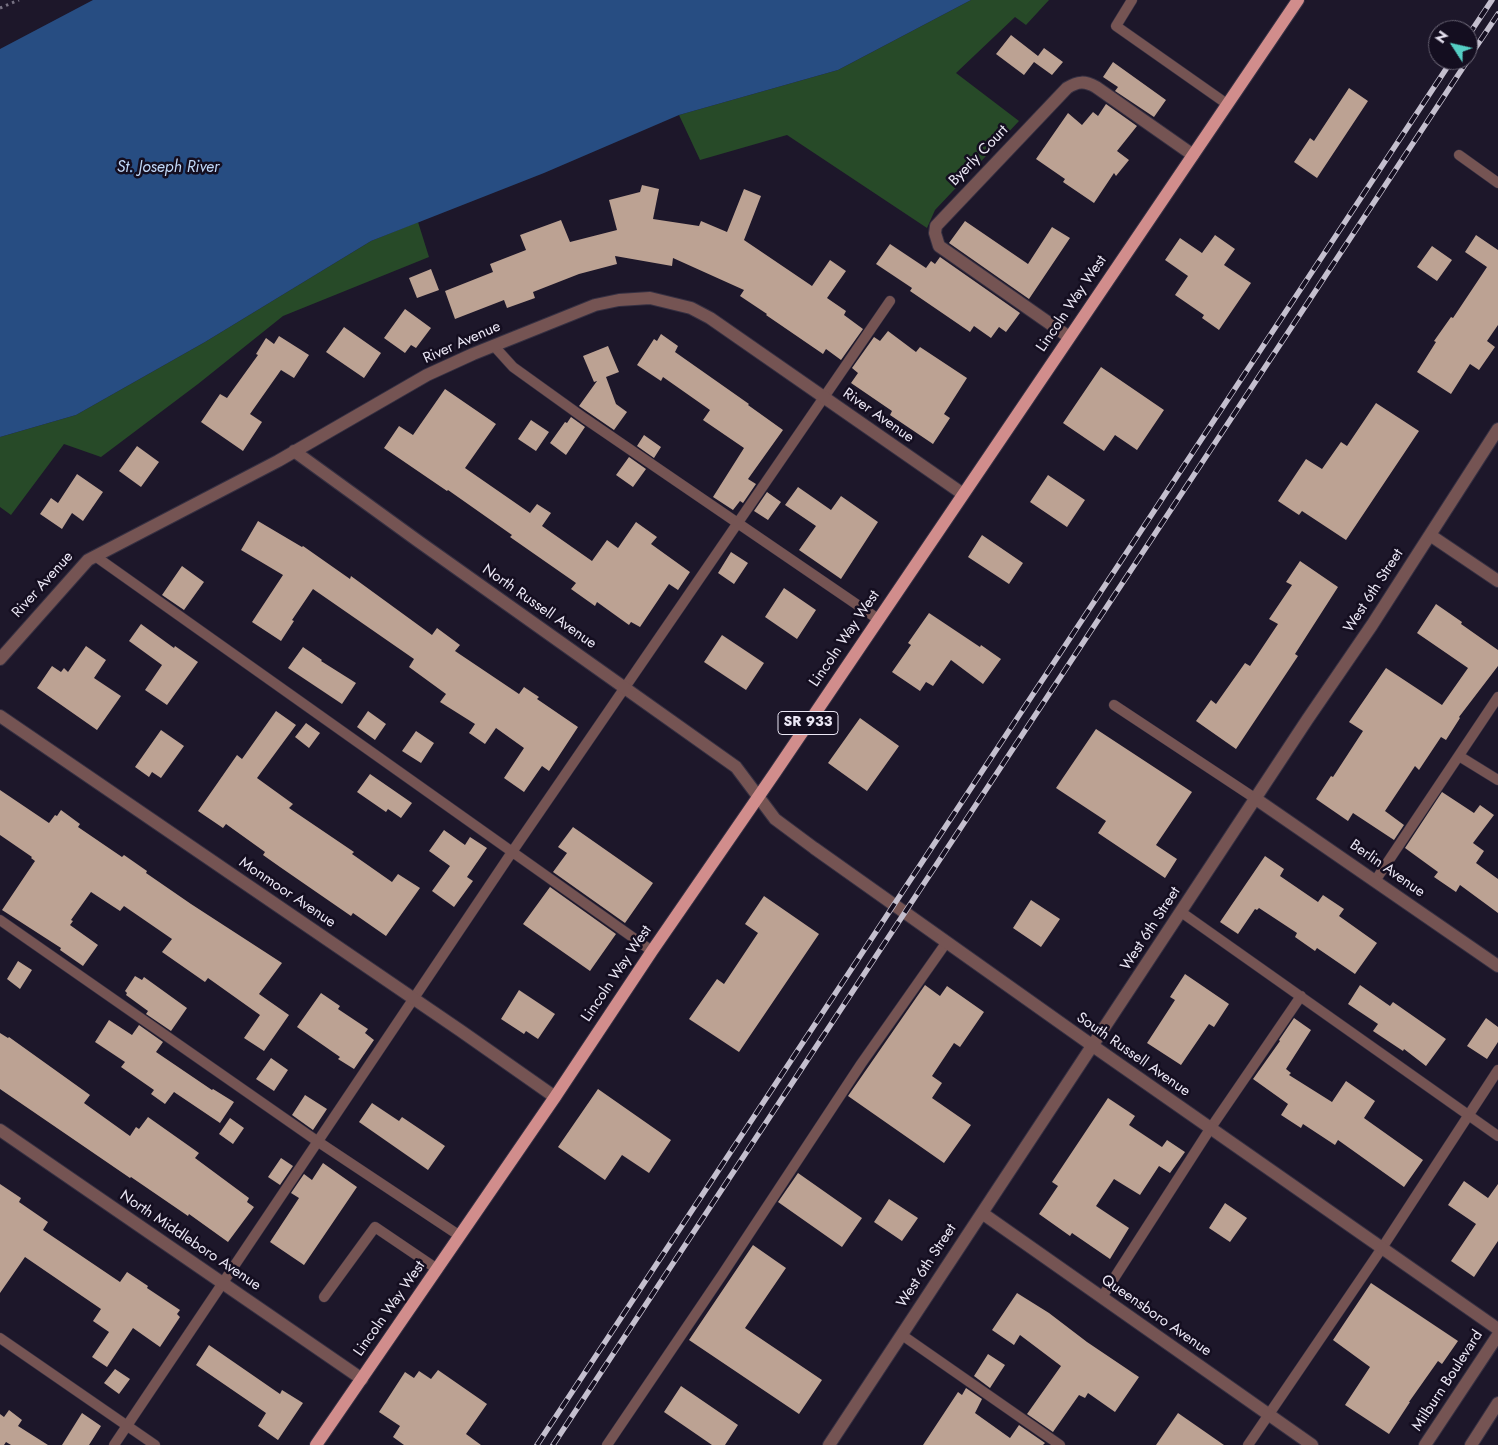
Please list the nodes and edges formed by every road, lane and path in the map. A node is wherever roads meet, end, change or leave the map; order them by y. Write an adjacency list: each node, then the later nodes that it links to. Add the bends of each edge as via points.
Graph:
1 (19, 0): 4 (path)
2 (1132, 0): 5 (lane, via 1116,26)
3 (1298, 0): 5 (main road, Lincoln Way West / SR 933)
4 (0, 8)
5 (1227, 104): 7 (main road, Lincoln Way West / SR 933)
6 (1459, 155): 8 (lane)
7 (1193, 156): 10 (main road, Lincoln Way West / SR 933); 10 (street, Byerly Court, via 1096,87 1081,82 1067,88 936,226 939,246)
8 (1498, 183)
9 (890, 301): 12 (lane)
10 (1069, 337): 15 (main road, Lincoln Way West / SR 933)
11 (494, 346): 12 (street, River Avenue, via 595,305 650,298 691,308 710,318); 14 (street, River Avenue, via 427,375); 16 (lane, via 513,367)
12 (823, 398): 15 (street, River Avenue); 16 (lane)
13 (1498, 429): 17 (street, West 6th Street)
14 (294, 452): 18 (street, River Avenue); 22 (street, North Russell Avenue)
15 (962, 494): 20 (main road, Lincoln Way West / SR 933)
16 (737, 522): 20 (lane); 22 (lane)
17 (1430, 534): 19 (street); 29 (street, West 6th Street)
18 (95, 556): 21 (street, River Avenue); 30 (lane)
19 (1498, 581)
20 (878, 619): 28 (main road, Lincoln Way West / SR 933)
21 (0, 659)
22 (625, 688): 28 (street, North Russell Avenue, via 736,767); 30 (lane)
23 (1498, 697): 26 (lane)
24 (1114, 705): 29 (lane)
25 (0, 716): 38 (street, Monmoor Avenue)
26 (1459, 756): 27 (lane); 31 (lane)
27 (1498, 780)
28 (758, 797): 34 (street, South Russell Avenue, via 775,819); 35 (main road, Lincoln Way West / SR 933)
29 (1256, 799): 31 (street, Berlin Avenue); 32 (street, West 6th Street)
30 (512, 852): 35 (lane); 38 (lane)
31 (1375, 881): 36 (street, Berlin Avenue)
32 (1181, 912): 37 (lane); 39 (street, West 6th Street)
33 (0, 920): 46 (lane)
34 (946, 943): 39 (street, South Russell Avenue); 65 (lane, via 861,1064)
35 (652, 951): 41 (main road, Lincoln Way West / SR 933)
36 (1498, 966)
37 (1301, 996): 42 (lane); 43 (lane)
38 (414, 999): 41 (street, Monmoor Avenue); 46 (lane)
39 (1094, 1046): 43 (street, South Russell Avenue); 47 (street, West 6th Street)
40 (1498, 1070): 42 (lane)
41 (555, 1097): 48 (main road, Lincoln Way West / SR 933)
42 (1468, 1115): 45 (lane); 49 (lane)
43 (1210, 1128): 49 (street, South Russell Avenue); 53 (lane)
44 (0, 1130): 51 (street, North Middleboro Avenue)
45 (1498, 1136)
46 (318, 1140): 48 (lane); 51 (lane)
47 (982, 1213): 53 (street, Queensboro Avenue); 55 (street, West 6th Street)
48 (460, 1236): 50 (main road, Lincoln Way West / SR 933)
49 (1382, 1248): 54 (street, South Russell Avenue); 60 (lane)
50 (437, 1269): 52 (lane, via 375,1227); 58 (main road, Lincoln Way West / SR 933)
51 (223, 1282): 58 (street, North Middleboro Avenue); 61 (lane)
52 (324, 1297)
53 (1102, 1297): 60 (street, Queensboro Avenue)
54 (1498, 1329)
55 (902, 1335): 66 (street, West 6th Street); 67 (lane)
56 (1498, 1335): 70 (street, Milburn Boulevard)
57 (0, 1338): 61 (lane)
58 (362, 1379): 64 (main road, Lincoln Way West / SR 933)
59 (1498, 1403): 71 (street)
60 (1269, 1414): 68 (lane); 69 (street, Queensboro Avenue)
61 (127, 1426): 62 (lane); 63 (lane)
62 (114, 1445)
63 (155, 1445)
64 (316, 1445)
65 (607, 1445)
66 (830, 1445)
67 (1060, 1445)
68 (1248, 1445)
69 (1312, 1445)
70 (1425, 1445)
71 (1470, 1445)

